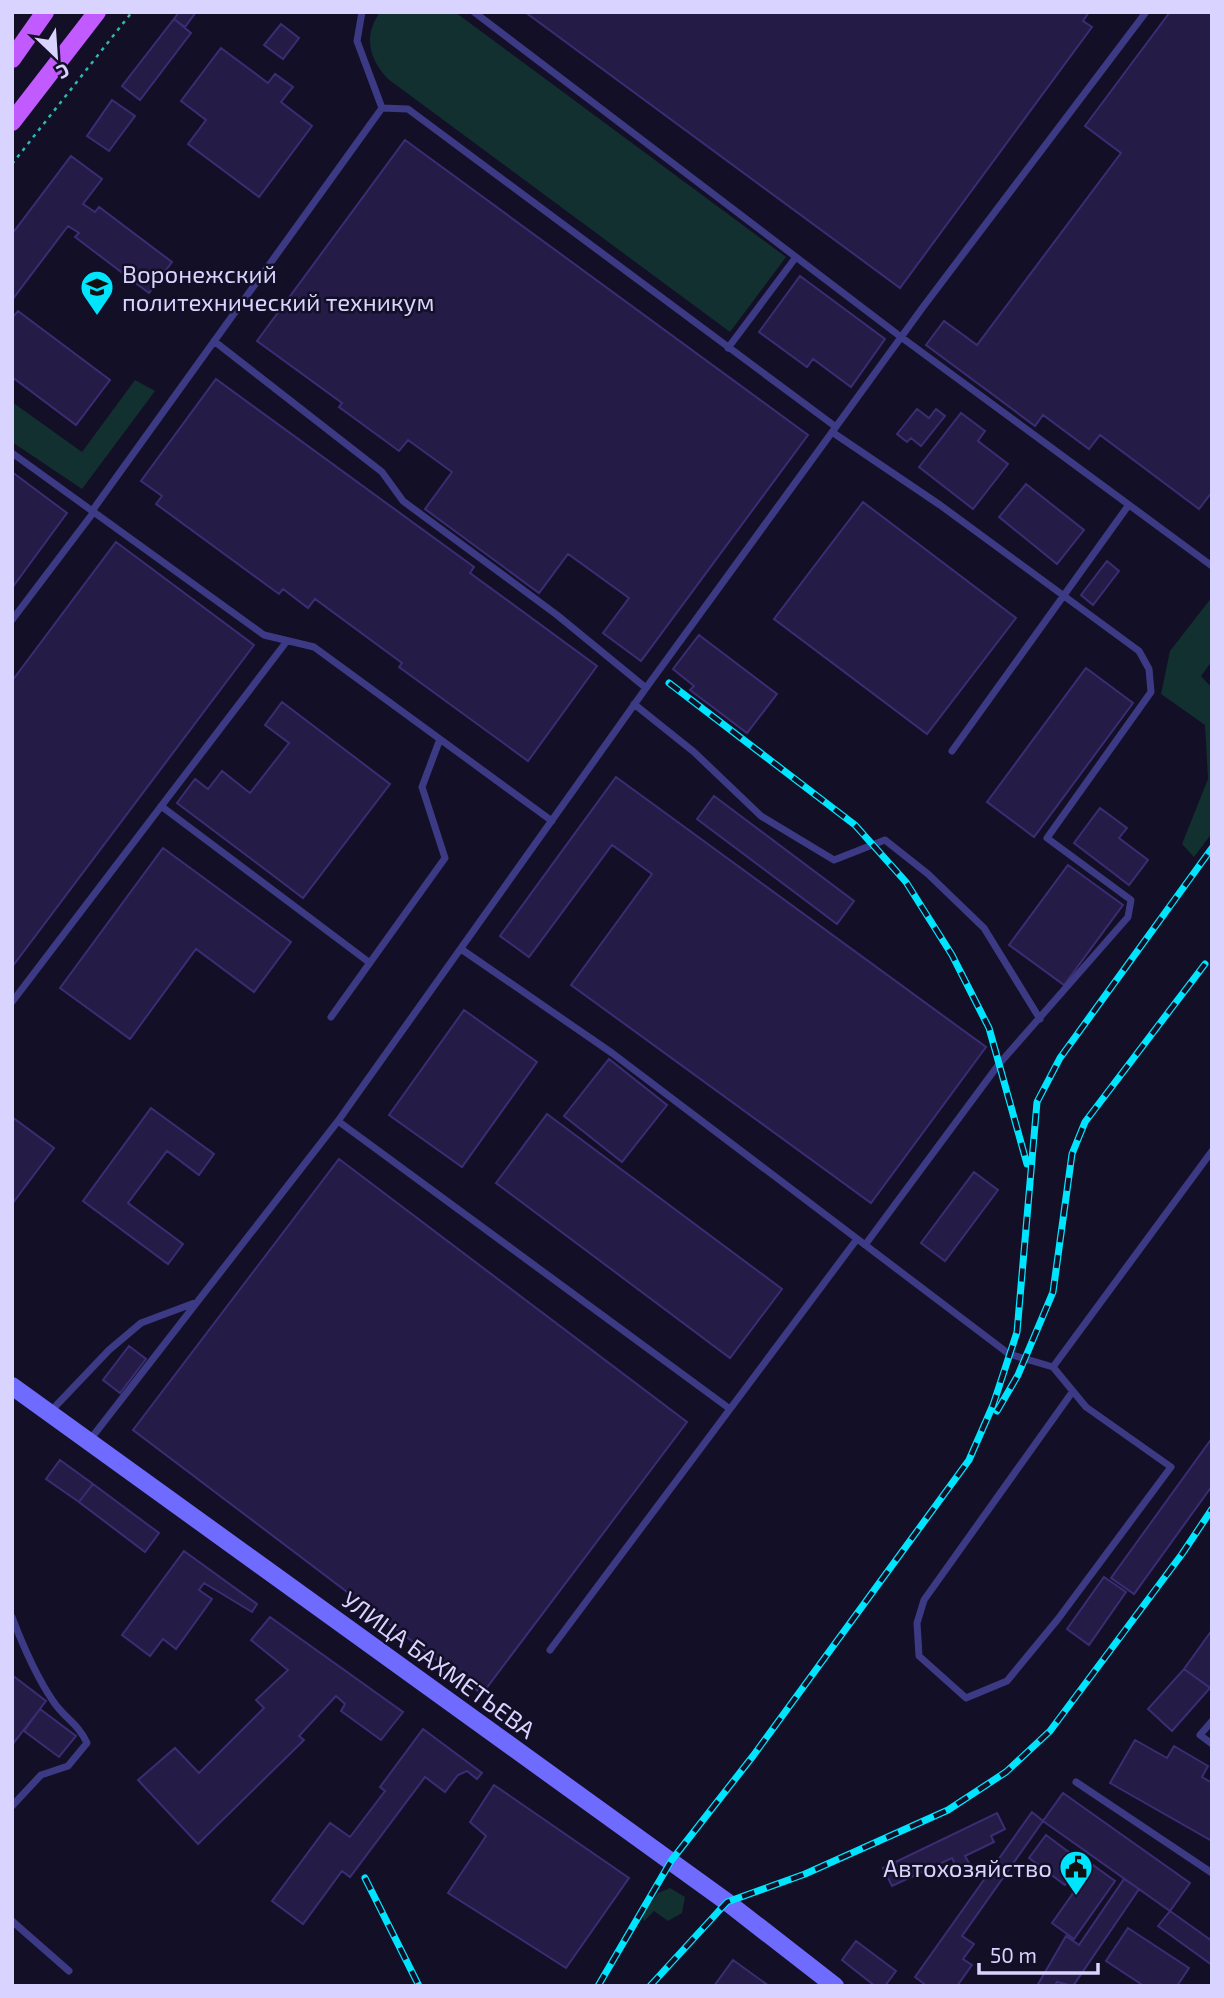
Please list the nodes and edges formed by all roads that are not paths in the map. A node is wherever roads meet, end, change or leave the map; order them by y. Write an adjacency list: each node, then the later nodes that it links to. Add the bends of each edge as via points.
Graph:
1 (45, 12): 6 (main road)
2 (97, 12): 8 (main road)
3 (362, 12): 7 (lane, via 357,41)
4 (474, 12): 9 (lane)
5 (1146, 12): 10 (lane)
6 (12, 59)
7 (382, 108): 11 (lane); 12 (lane, via 408,109)
8 (12, 122)
9 (796, 257): 10 (lane); 12 (lane)
10 (901, 337): 13 (lane); 15 (lane)
11 (214, 341): 16 (lane); 21 (lane, via 382,472 403,501 557,615)
12 (728, 348): 13 (lane)
13 (834, 430): 18 (lane); 21 (lane)
14 (12, 453): 16 (lane)
15 (1128, 506): 17 (lane); 18 (lane)
16 (92, 512): 19 (lane); 20 (lane, via 264,635)
17 (1211, 563)
18 (1063, 595): 24 (lane); 31 (lane, via 1139,651 1149,669 1151,692 1047,838 1131,900 1128,917)
19 (12, 620)
20 (287, 640): 23 (lane, via 314,647); 25 (lane)
21 (646, 688): 22 (lane)
22 (634, 704): 26 (lane); 31 (lane, via 694,752 761,816 834,860 885,840 928,873 984,928)
23 (440, 739): 26 (lane); 28 (lane, via 422,787 445,858)
24 (952, 751)
25 (161, 806): 28 (lane); 29 (lane)
26 (552, 821): 27 (lane)
27 (461, 949): 32 (lane); 34 (lane, via 612,1053)
28 (370, 962): 30 (lane)
29 (12, 1002)
30 (331, 1017)
31 (1040, 1019): 35 (lane, via 999,1064)
32 (338, 1121): 36 (lane); 40 (lane)
33 (1212, 1151): 37 (lane)
34 (857, 1239): 35 (lane); 40 (lane)
35 (865, 1245): 37 (lane, via 1009,1354)
36 (197, 1301): 41 (lane, via 141,1323); 42 (lane)
37 (1053, 1367): 39 (lane)
38 (12, 1386): 41 (street, УЛИЦА БАХМЕТЬЕВА)
39 (1073, 1391): 39 (lane, via 1086,1407 1171,1467 1007,1681 966,1698 919,1656 917,1623 924,1600)
40 (730, 1409): 44 (lane)
41 (49, 1413): 42 (street, УЛИЦА БАХМЕТЬЕВА)
42 (89, 1441): 52 (street, УЛИЦА БАХМЕТЬЕВА, via 727,1902)
43 (12, 1617): 48 (lane, via 55,1703 79,1726 87,1743 68,1766 41,1775)
44 (550, 1650)
45 (1212, 1721): 46 (lane, via 1200,1735)
46 (1212, 1744)
47 (1076, 1782): 49 (lane)
48 (12, 1806)
49 (1212, 1873)
50 (12, 1921): 51 (lane)
51 (69, 1971)
52 (835, 1986)

